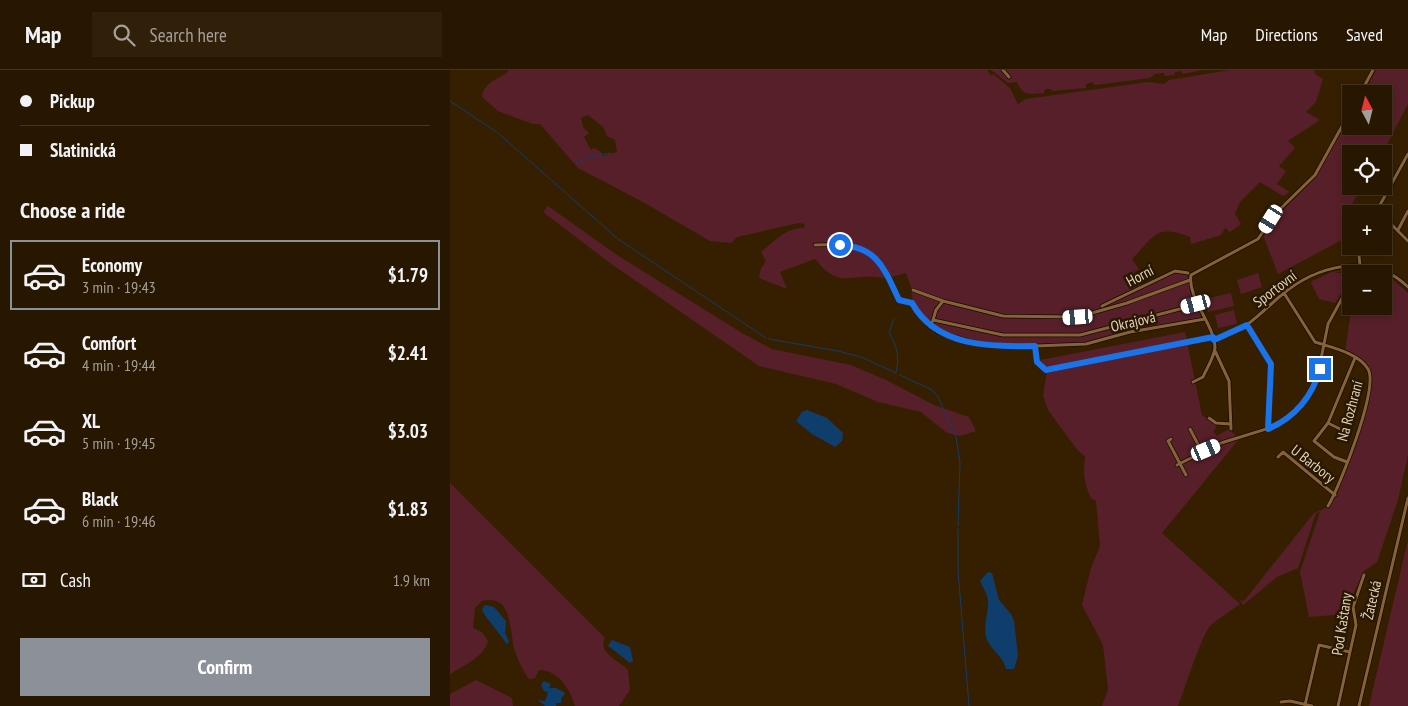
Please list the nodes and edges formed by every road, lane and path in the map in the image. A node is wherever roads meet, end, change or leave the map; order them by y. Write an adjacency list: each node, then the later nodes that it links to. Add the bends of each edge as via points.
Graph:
1 (1003, 70): 3 (street)
2 (1373, 70): 4 (street)
3 (1009, 77)
4 (1365, 85)
5 (1342, 128): 16 (street, via 1315,175 1275,214 1258,240)
6 (1408, 154): 7 (street)
7 (1382, 205)
8 (1408, 211): 10 (street)
9 (1392, 224): 10 (street)
10 (1398, 230): 11 (street)
11 (1408, 241)
12 (815, 246): 29 (street, via 853,246 877,260 891,279 899,300 912,303)
13 (1359, 255): 14 (street)
14 (1360, 265)
15 (1342, 269): 21 (street, Sportovní, via 1317,274)
16 (1190, 274): 18 (street); 25 (street, Horní, via 1175,271)
17 (1392, 274): 19 (street, Sportovní)
18 (1190, 280): 23 (street, via 1078,317 1003,316); 24 (street)
19 (1408, 287)
20 (913, 290): 23 (street)
21 (1284, 293): 28 (street, Sportovní); 31 (street, via 1313,340)
22 (1342, 298): 31 (street, via 1331,317)
23 (944, 300): 27 (street)
24 (1198, 304): 26 (street); 27 (street, via 1080,335 1003,335)
25 (1102, 306)
26 (1205, 319): 30 (street); 32 (street, Okrajová, via 1130,332 1086,344)
27 (933, 320): 29 (street)
28 (1247, 325): 30 (street, Sportovní); 41 (street, via 1271,364)
29 (930, 327): 32 (street, Okrajová, via 958,340 1009,347)
30 (1213, 338): 32 (street, Sportovní, via 1052,370 1041,368); 33 (street)
31 (1323, 344): 34 (street, Na Rozhraní, via 1336,346); 41 (street, via 1320,369 1309,396 1287,419)
32 (1035, 346)
33 (1215, 350): 35 (street, via 1203,377); 37 (street, via 1229,381)
34 (1355, 358): 38 (street); 46 (street, Na Rozhraní, via 1369,370 1371,381 1361,425)
35 (1194, 382)
36 (1209, 418): 37 (street, via 1216,423)
37 (1230, 424): 40 (street)
38 (1328, 424): 42 (street); 46 (street, via 1312,442)
39 (1190, 429): 44 (street)
40 (1231, 429)
41 (1268, 429): 44 (street)
42 (1342, 430)
43 (1168, 441): 47 (street)
44 (1202, 452): 47 (street)
45 (1278, 457): 49 (street, U Barbory, via 1285,450)
46 (1347, 462): 49 (street, Na Rozhraní)
47 (1178, 465): 48 (street)
48 (1186, 475)
49 (1335, 495): 51 (street, Na Rozhraní)
50 (1408, 498): 59 (street, Žatecká)
51 (1328, 506)
52 (1364, 575): 53 (street, Pod Kaštany, via 1353,607 1356,625)
53 (1350, 652): 55 (street, via 1319,645); 58 (street, Pod Kaštany)
54 (1281, 702): 56 (street)
55 (1305, 704): 56 (street); 57 (street)
56 (1299, 705)
57 (1312, 706)
58 (1338, 706)
59 (1359, 706)

